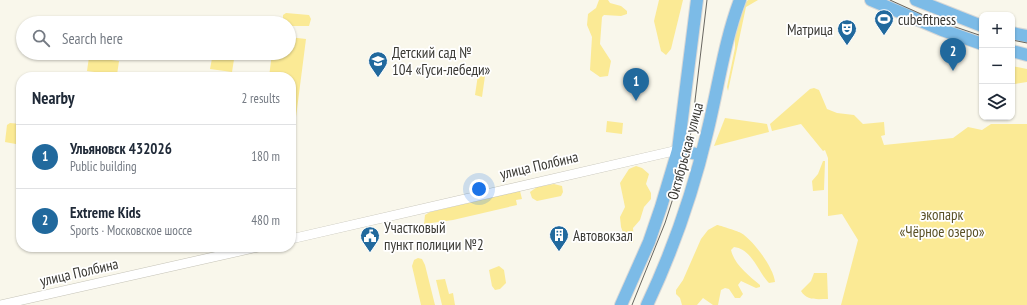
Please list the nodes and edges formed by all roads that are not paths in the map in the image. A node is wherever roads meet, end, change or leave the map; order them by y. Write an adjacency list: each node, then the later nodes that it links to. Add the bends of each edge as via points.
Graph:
1 (697, 0): 13 (main road, Октябрьская улица)
2 (740, 0): 6 (main road, Октябрьская улица)
3 (745, 0): 6 (main road)
4 (871, 0): 10 (main road)
5 (916, 0): 7 (main road)
6 (735, 14): 14 (main road, Октябрьская улица)
7 (979, 25)
8 (1015, 34): 9 (main road)
9 (1027, 36)
10 (979, 43)
11 (1015, 52): 12 (main road)
12 (1027, 54)
13 (678, 150): 14 (main road, улица Полбина); 15 (street, улица Полбина); 18 (main road, Октябрьская улица, via 654,228)
14 (702, 155): 19 (main road, Октябрьская улица, via 685,213)
15 (296, 238)
16 (236, 252): 17 (street, улица Полбина)
17 (0, 305)
18 (621, 305)
19 (647, 305)

